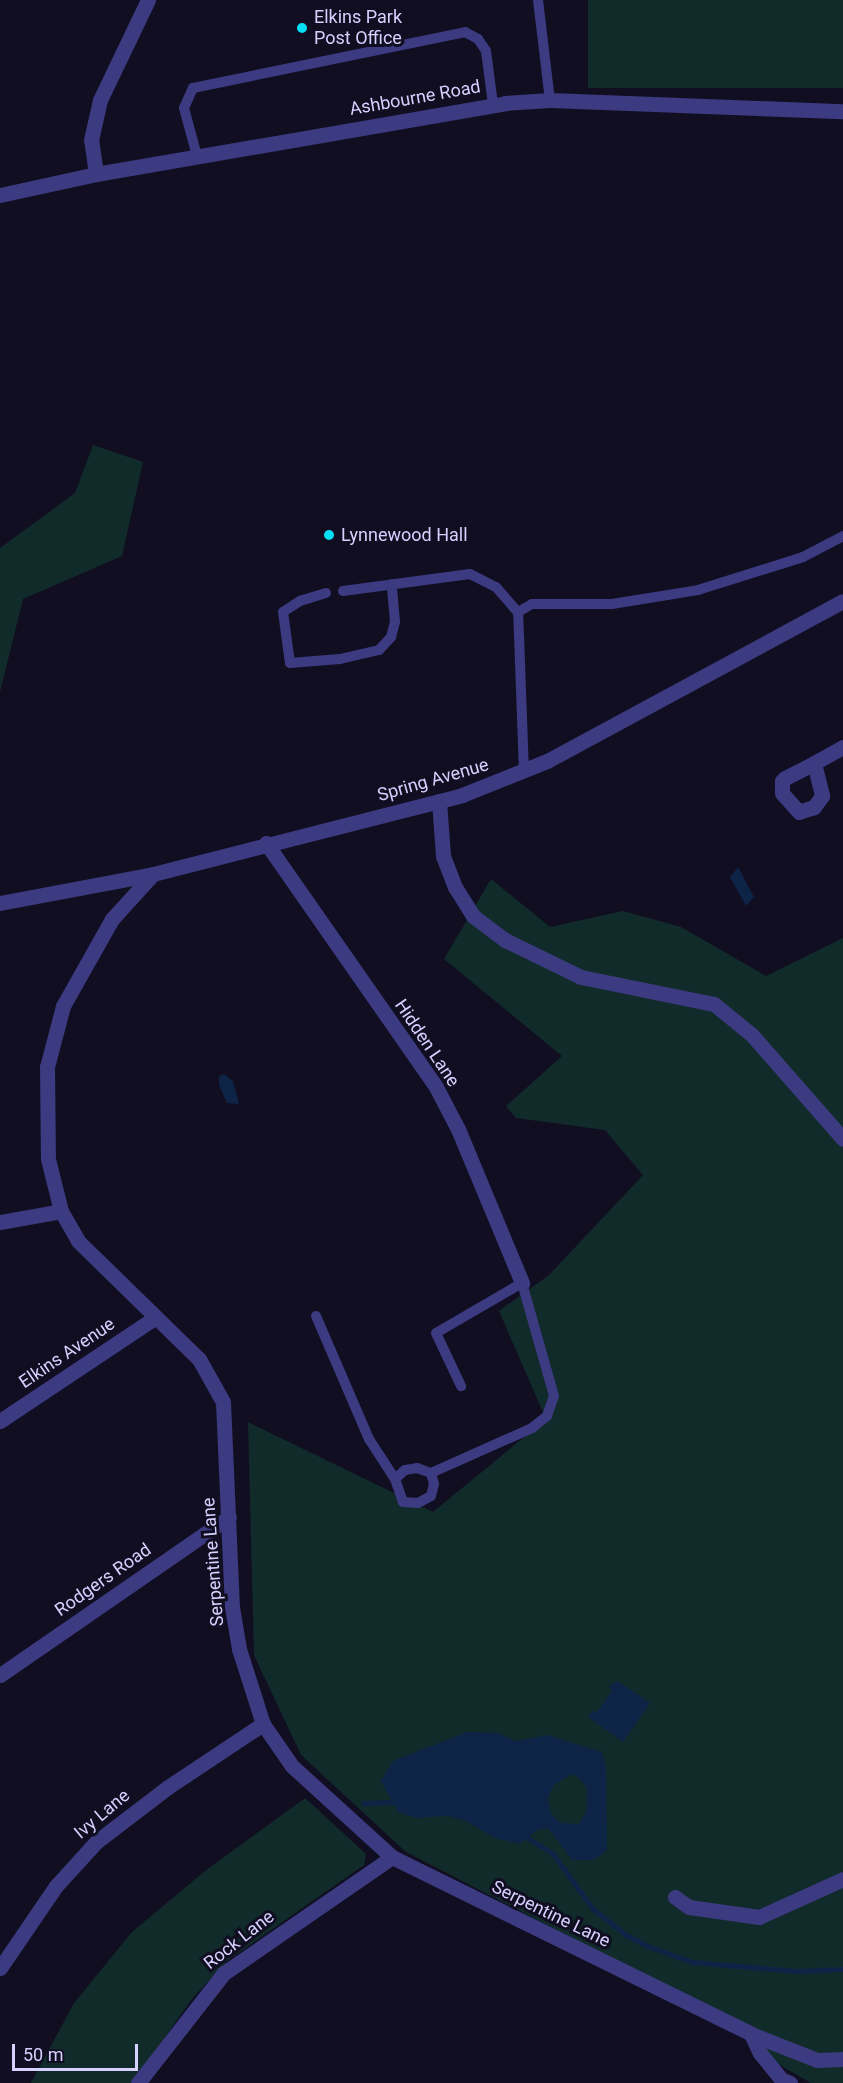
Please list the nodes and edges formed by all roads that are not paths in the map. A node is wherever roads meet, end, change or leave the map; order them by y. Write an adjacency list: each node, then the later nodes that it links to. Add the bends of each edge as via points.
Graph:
1 (148, 0): 7 (street, via 100,100 91,140)
2 (538, 0): 3 (lane)
3 (550, 100): 4 (street, Ashbourne Road); 5 (street, Ashbourne Road)
4 (493, 104): 6 (street, Ashbourne Road); 6 (lane, via 486,51 478,39 465,32 193,88 184,108)
5 (843, 111)
6 (197, 156): 7 (street, Ashbourne Road)
7 (96, 174): 8 (street, Ashbourne Road)
8 (0, 195)
9 (843, 536): 14 (lane, via 803,557 698,590 612,604 532,604)
10 (392, 584): 11 (lane); 12 (lane, via 395,622 391,637 379,650 340,659 290,663 283,612 300,601); 14 (lane, via 470,574 496,587)
11 (343, 591)
12 (326, 593)
13 (843, 601): 17 (street, Spring Avenue)
14 (518, 612): 17 (lane)
15 (843, 747): 16 (street)
16 (814, 763)
17 (524, 772): 18 (street, Spring Avenue)
18 (439, 801): 19 (street, Spring Avenue); 22 (street, via 443,856 455,887 473,916 505,940 581,977 714,1004 752,1035)
19 (266, 843): 20 (street, Spring Avenue); 25 (street, Hidden Lane, via 436,1087 458,1129)
20 (153, 874): 21 (street, Spring Avenue); 23 (street, Serpentine Lane, via 112,919 82,966 51,1044 44,1121 48,1160)
21 (0, 903)
22 (843, 1139)
23 (61, 1211): 24 (street); 27 (street, Serpentine Lane, via 78,1241)
24 (0, 1222)
25 (522, 1283): 28 (lane, via 436,1333); 30 (lane, via 554,1396 547,1416 532,1428)
26 (316, 1316): 31 (lane, via 369,1439)
27 (156, 1317): 29 (street, Elkins Avenue); 32 (street, Serpentine Lane, via 199,1359 223,1402)
28 (461, 1386)
29 (0, 1421)
30 (431, 1473): 31 (lane, via 417,1468 405,1470); 31 (lane, via 431,1496 418,1503 403,1502)
31 (395, 1479)
32 (229, 1517): 33 (street, Rodgers Road); 34 (street, Serpentine Lane, via 237,1639)
33 (0, 1675)
34 (263, 1725): 35 (street, Serpentine Lane, via 292,1766); 38 (street, Ivy Lane, via 168,1787 96,1842 56,1886)
35 (392, 1857): 39 (street, Serpentine Lane); 41 (street, Rock Lane, via 224,1973)
36 (843, 1879): 37 (street, via 759,1917 689,1907)
37 (675, 1897)
38 (0, 1968)
39 (751, 2034): 40 (street, via 817,2060); 42 (street, via 760,2053 781,2079)
40 (843, 2059)
41 (138, 2083)
42 (790, 2083)

